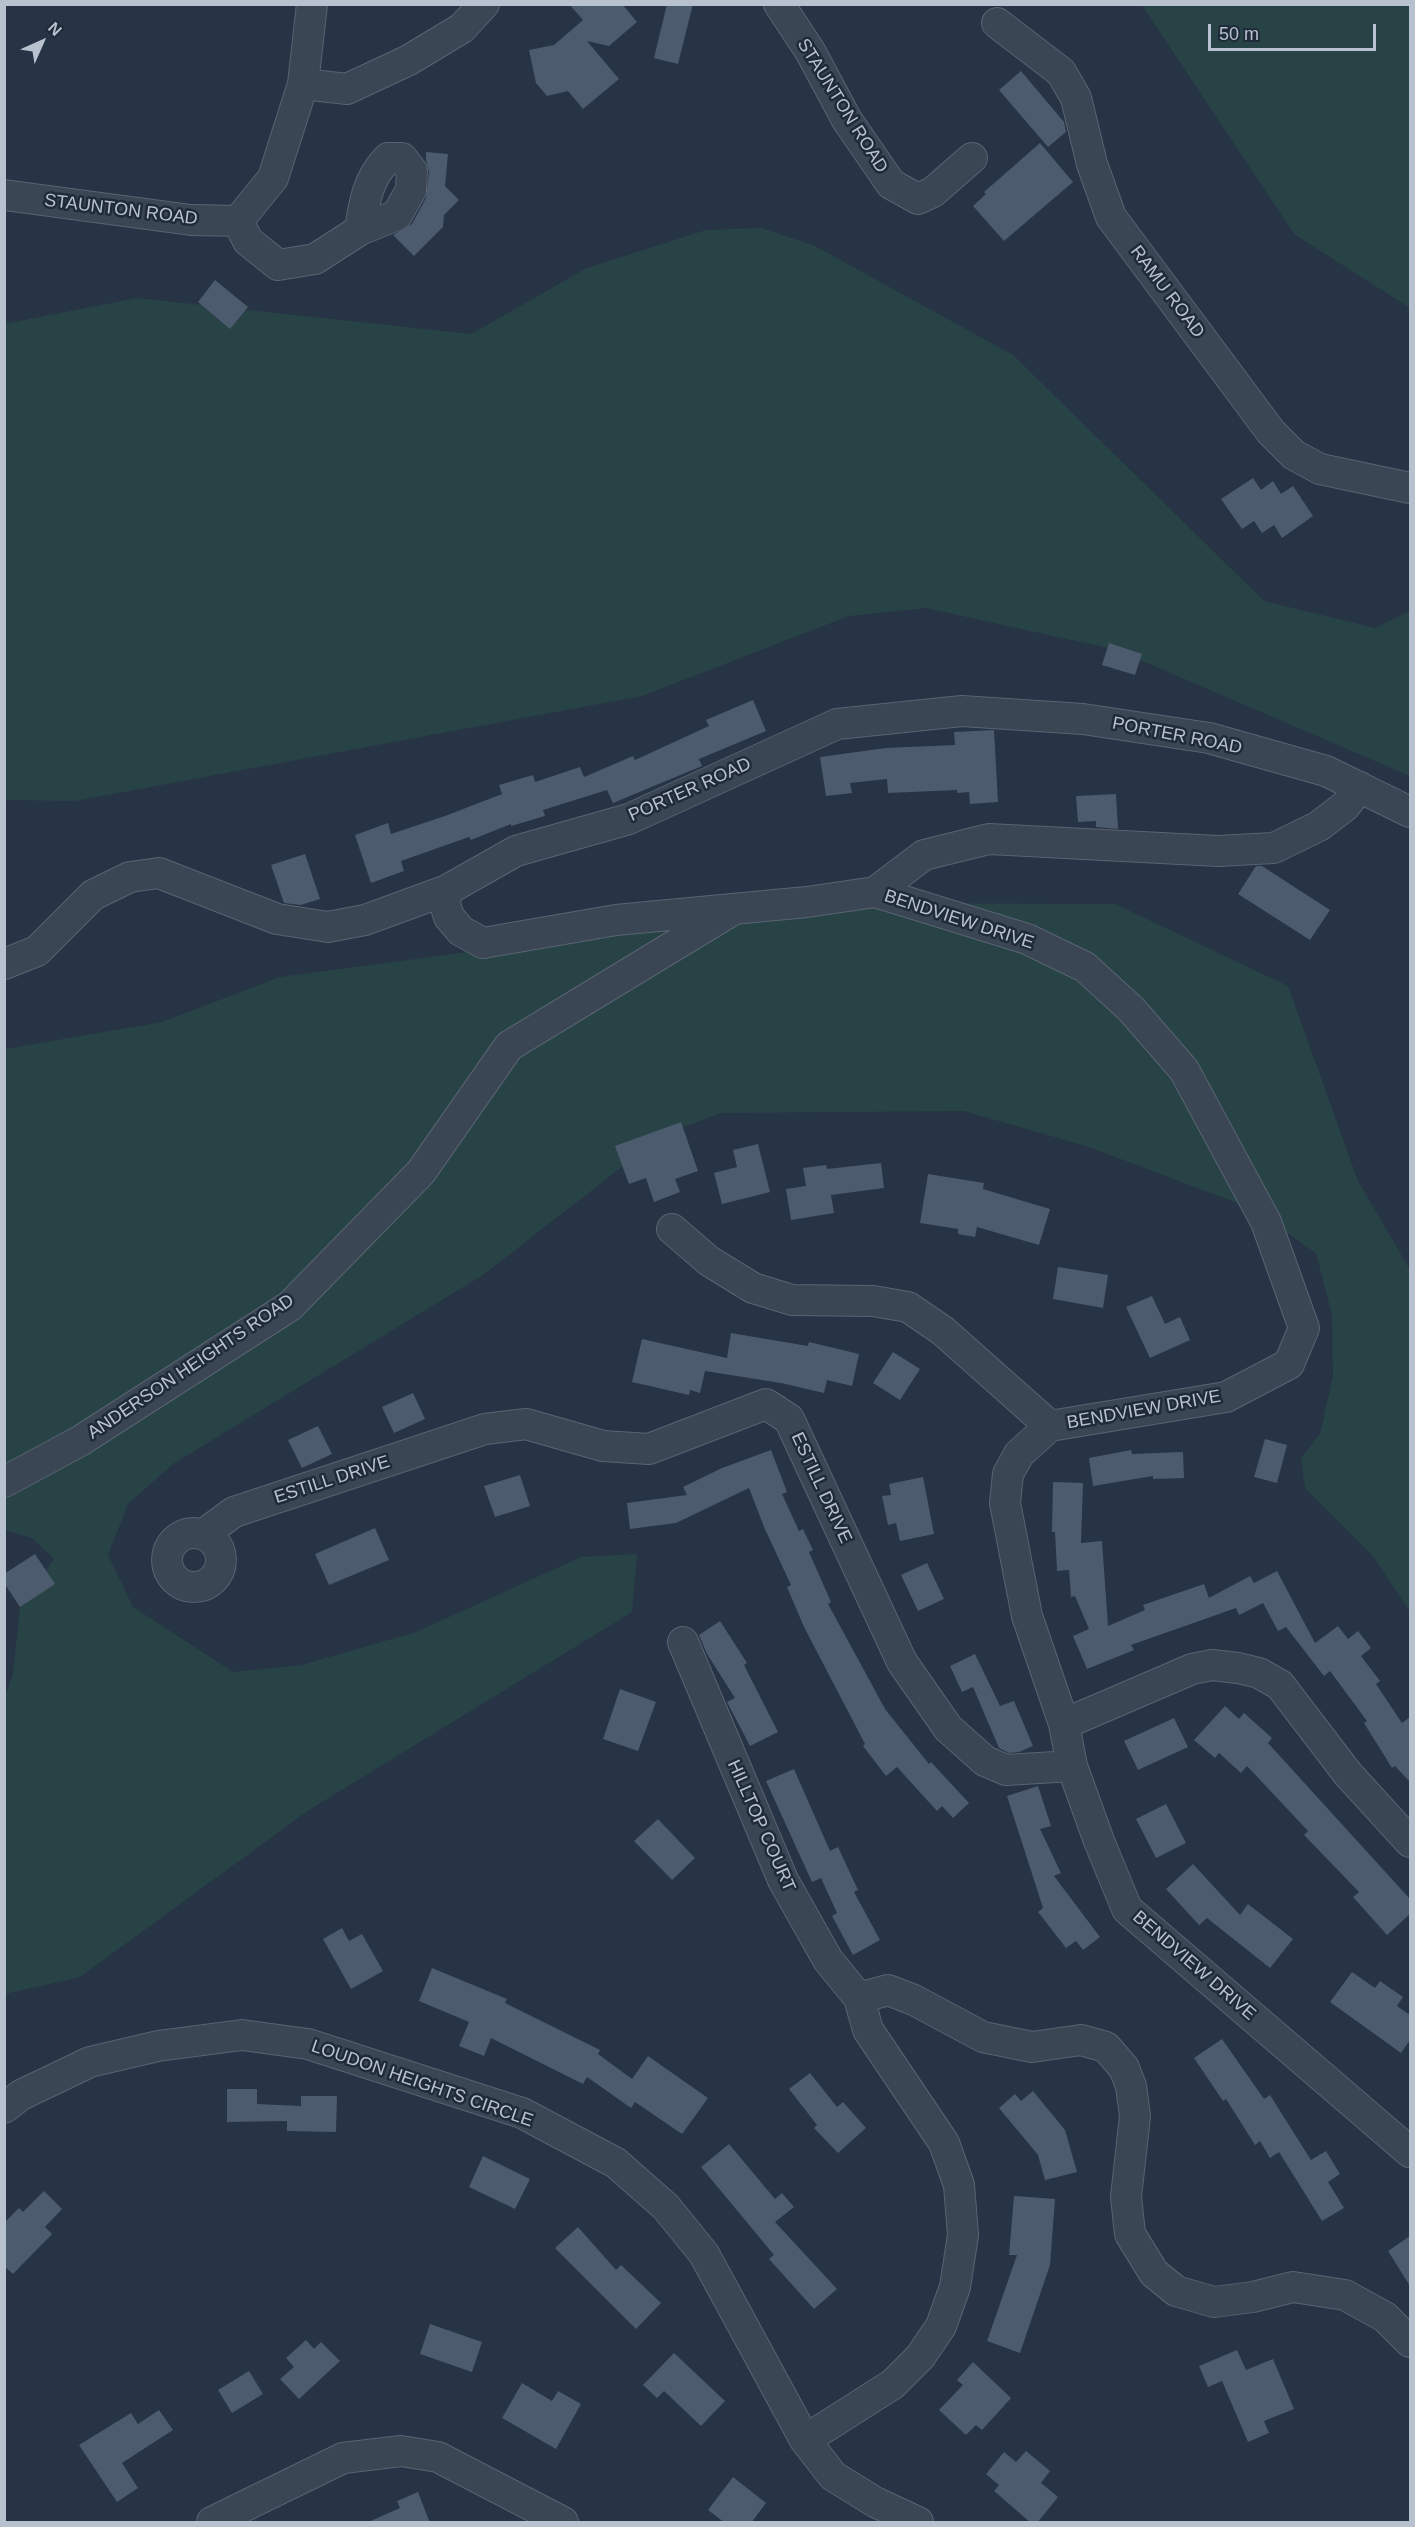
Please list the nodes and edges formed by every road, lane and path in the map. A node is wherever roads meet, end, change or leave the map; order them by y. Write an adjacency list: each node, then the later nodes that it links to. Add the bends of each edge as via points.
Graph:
1 (312, 4): 5 (street)
2 (484, 4): 5 (street, via 462,28 409,60 347,89)
3 (779, 4): 6 (street, STAUNTON ROAD, via 847,120 891,184 918,199 933,192)
4 (997, 23): 10 (street, RAMU ROAD, via 1061,72 1076,98 1092,164 1111,217 1271,432 1294,455 1320,469)
5 (303, 84): 8 (street, via 273,178)
6 (972, 158)
7 (4, 195): 8 (street, STAUNTON ROAD, via 191,220)
8 (238, 221): 9 (street, via 248,241 278,265 315,260)
9 (360, 230)
10 (1410, 488)
11 (1360, 787): 12 (street, PORTER ROAD); 13 (street, PORTER ROAD, via 1326,771 1209,738 1083,719 962,711 837,724 629,819 516,851); 14 (street, via 1346,806 1319,826 1274,848 1218,851 990,839 924,855)
12 (1410, 812)
13 (447, 890): 15 (street, BENDVIEW DRIVE, via 445,904 449,917 461,931 483,943 616,920); 16 (street, PORTER ROAD, via 365,920 328,927 277,918 159,873 130,877 93,895 37,951)
14 (875, 892): 15 (street, BENDVIEW DRIVE); 18 (street, BENDVIEW DRIVE, via 1027,939 1085,967 1131,1009 1184,1070 1266,1222 1304,1329 1289,1364 1226,1397)
15 (737, 907): 19 (street, ANDERSON HEIGHTS ROAD, via 509,1046 421,1172 290,1306 80,1441)
16 (4, 964)
17 (672, 1229): 18 (street, via 709,1261 753,1288 792,1299 873,1301 908,1307 943,1331)
18 (1050, 1426): 22 (street, BENDVIEW DRIVE, via 1019,1454 1008,1474 1005,1503 1027,1616)
19 (4, 1482)
20 (204, 1534): 23 (street, ESTILL DRIVE, via 234,1512 485,1429 526,1424 603,1446 649,1449 766,1404 789,1419 902,1662 948,1728 985,1761 1006,1770)
21 (683, 1642): 25 (street, HILLTOP COURT, via 783,1880 828,1960)
22 (1064, 1724): 23 (street, BENDVIEW DRIVE); 24 (street, via 1192,1669 1212,1665 1259,1673 1280,1685 1348,1774)
23 (1072, 1766): 27 (street, BENDVIEW DRIVE, via 1127,1909)
24 (1410, 1842)
25 (859, 1998): 28 (street, via 888,1990 983,2037 1032,2048 1081,2040 1106,2047 1124,2068 1131,2086 1135,2116 1126,2197 1130,2234 1154,2273 1176,2291 1214,2302 1293,2287 1345,2295 1385,2317); 29 (street, via 868,2030 944,2143 959,2185 963,2235 955,2287 941,2326 920,2357 893,2384)
26 (4, 2108): 29 (street, LOUDON HEIGHTS CIRCLE, via 21,2095 90,2062 158,2046 242,2035 308,2044 522,2114 616,2163 666,2207 704,2254)
27 (1410, 2152)
28 (1410, 2342)
29 (805, 2440): 32 (street, LOUDON HEIGHTS CIRCLE, via 833,2476)
30 (212, 2523): 31 (street, via 344,2458 401,2451 438,2457)
31 (563, 2523)
32 (918, 2523)

